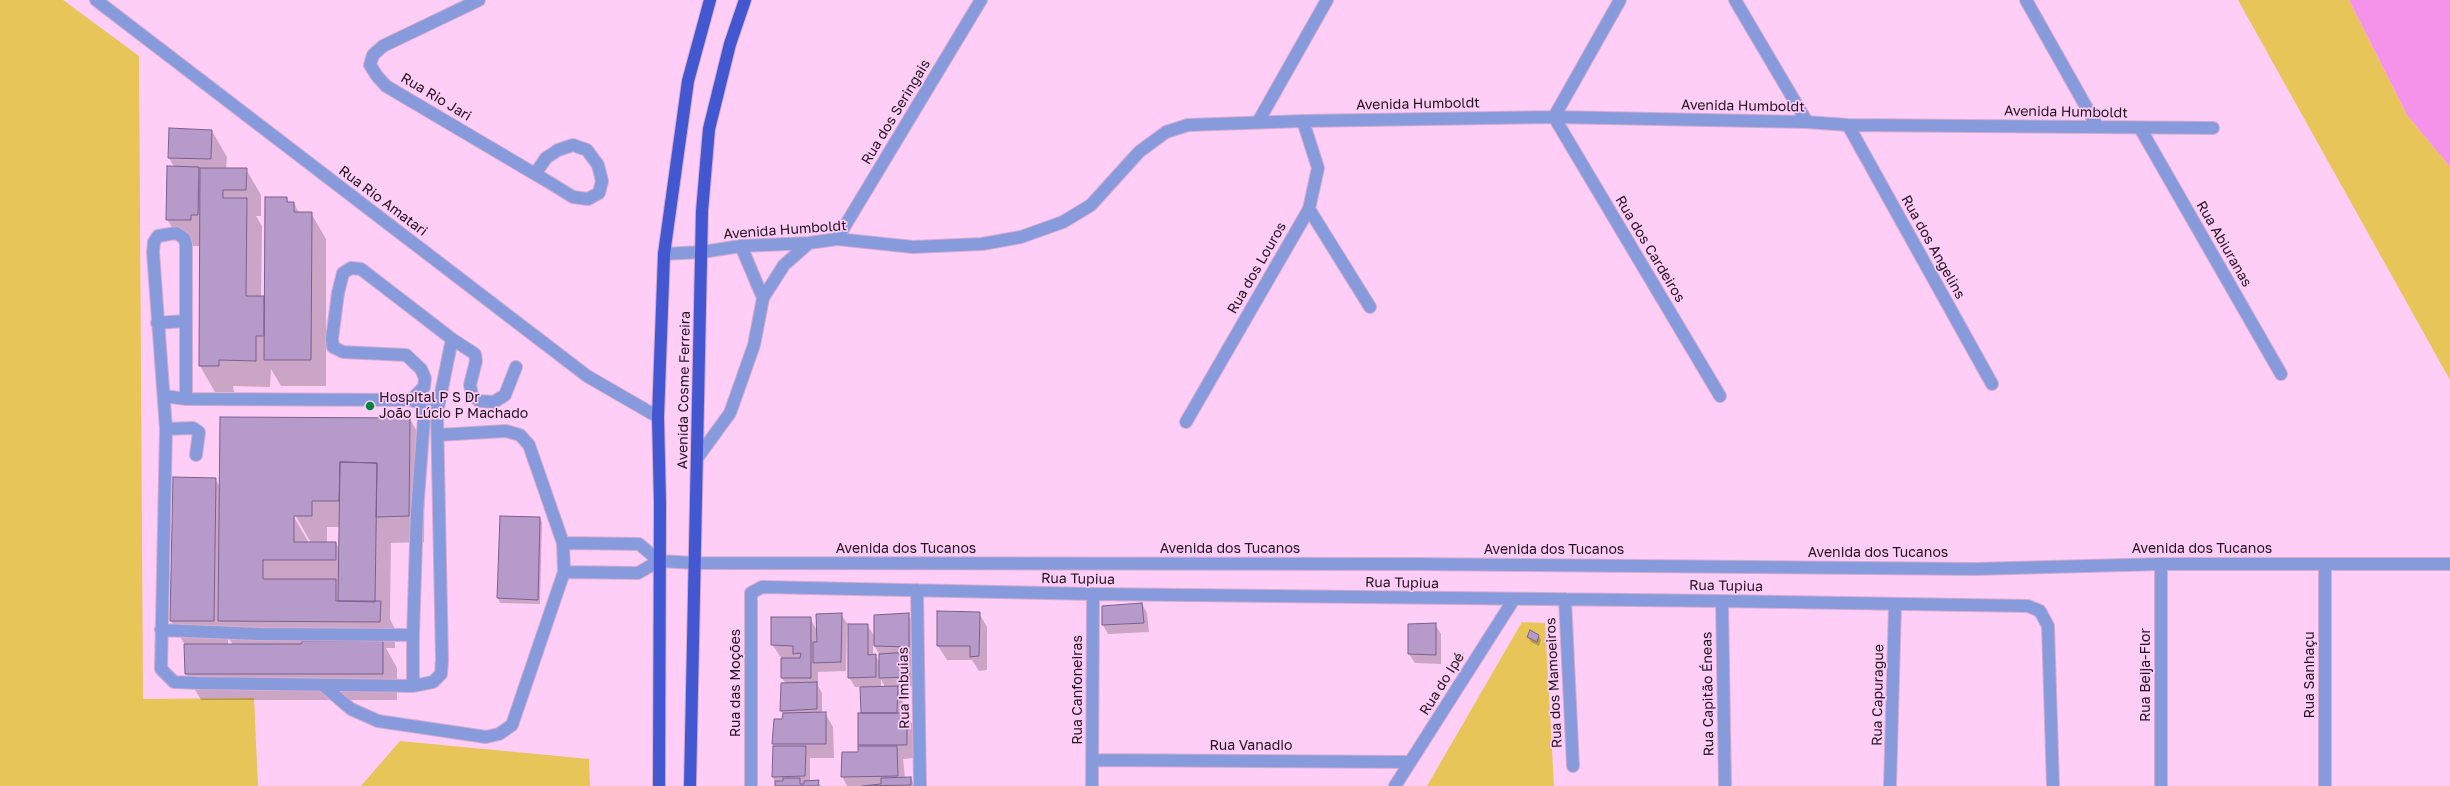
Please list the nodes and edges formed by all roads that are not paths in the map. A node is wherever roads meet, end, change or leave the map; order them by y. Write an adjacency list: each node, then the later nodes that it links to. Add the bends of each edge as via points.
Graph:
1 (96, 0): 39 (street, Rua Rio Amatari, via 587,376)
2 (480, 0): 18 (street, Rua Rio Jari, via 383,46 373,55 370,65 386,86)
3 (710, 0): 24 (main road, Avenida Cosme Ferreira, via 688,81)
4 (745, 0): 23 (main road, Avenida Cosme Ferreira, via 730,44 709,129 702,210)
5 (981, 0): 20 (street, Rua dos Seringais)
6 (1327, 0): 12 (street)
7 (1620, 0): 10 (street)
8 (1735, 0): 13 (street)
9 (2026, 0): 15 (street)
10 (1554, 117): 11 (street, Avenida Humboldt); 13 (street, Avenida Humboldt); 34 (street, Rua dos Cardeiros)
11 (1303, 121): 12 (street, Avenida Humboldt); 19 (street, Rua dos Louros, via 1318,168)
12 (1258, 122): 20 (street, Avenida Humboldt, via 1188,125 1166,132 1139,152 1091,205 1063,222 1021,237 982,244 913,247)
13 (1807, 122): 14 (street, Avenida Humboldt)
14 (1848, 125): 15 (street, Avenida Humboldt); 32 (street, Rua dos Angelins)
15 (2097, 126): 16 (street, Avenida Humboldt)
16 (2140, 128): 17 (street, Avenida Humboldt); 31 (street, Rua Abiuranas)
17 (2213, 128)
18 (535, 174): 18 (street, via 573,197 588,200 599,193 602,182 598,165 587,150 573,146 558,150 546,158)
19 (1309, 208): 26 (street); 40 (street, Rua dos Louros)
20 (837, 239): 21 (street, Avenida Humboldt)
21 (809, 243): 22 (street, Avenida Humboldt); 25 (street, via 784,266)
22 (741, 246): 23 (street, Avenida Humboldt); 25 (street)
23 (702, 252): 24 (street, Avenida Humboldt); 44 (main road, Avenida Cosme Ferreira)
24 (664, 254): 39 (main road, Avenida Cosme Ferreira)
25 (763, 298): 44 (street, via 754,344 730,413)
26 (1370, 307)
27 (185, 321): 28 (street); 28 (street, via 186,244 184,238 176,233 158,236 154,242); 35 (street)
28 (157, 322): 33 (street)
29 (452, 339): 30 (street, via 475,354 476,361 470,385 472,395 479,401 494,402 505,395); 36 (street, via 361,269 351,268 343,273 332,338 333,347 343,352 406,355 421,369 425,378 424,387); 38 (street)
30 (516, 367)
31 (2281, 374)
32 (1992, 384)
33 (164, 396): 35 (street); 41 (street)
34 (1720, 396)
35 (186, 399): 36 (street)
36 (411, 400): 37 (street)
37 (424, 405): 38 (street); 60 (street)
38 (437, 413): 42 (street)
39 (658, 417): 46 (main road, Avenida Cosme Ferreira)
40 (1186, 422)
41 (166, 429): 43 (street, via 193,428 199,432); 59 (street)
42 (438, 434): 45 (street, via 506,431 520,434 529,445); 62 (street, via 441,674 432,682)
43 (196, 455)
44 (698, 457): 47 (main road, Avenida Cosme Ferreira)
45 (563, 543): 46 (street, via 639,544); 51 (street)
46 (659, 561): 47 (street, Avenida dos Tucanos); 51 (street, via 638,573); 66 (main road, Avenida Cosme Ferreira)
47 (695, 563): 48 (street, Avenida dos Tucanos, via 1414,564 1975,569); 67 (main road, Avenida Cosme Ferreira)
48 (2161, 564): 49 (street, Avenida dos Tucanos); 75 (street, Rua Beija-Flor)
49 (2325, 564): 50 (street, Avenida dos Tucanos); 76 (street, Rua Sanhaçu)
50 (2450, 564)
51 (564, 572): 61 (street, via 512,725 500,734 486,737 378,721 351,709)
52 (762, 586): 53 (street, Rua Tupiua); 68 (street, Rua das Moções, via 751,593)
53 (917, 590): 54 (street, Rua Tupiua); 69 (street, Rua Imbuias)
54 (1093, 594): 55 (street, Rua Tupiua); 63 (street, Rua Canfoneiras)
55 (1514, 599): 56 (street, Rua Tupiua); 64 (street, Rua do Ipé)
56 (1566, 600): 57 (street, Rua Tupiua); 65 (street, Rua dos Mamoeiros)
57 (1722, 600): 58 (street, Rua Tupiua); 72 (street, Rua Capitão Éneas)
58 (1895, 605): 73 (street, Rua Capurague); 74 (street, Rua Tupiua, via 2014,605 2040,611 2048,626)
59 (161, 630): 60 (street, via 259,634); 61 (street, via 161,669 174,682)
60 (413, 635): 62 (street)
61 (324, 686): 62 (street)
62 (414, 686)
63 (1092, 760): 64 (street, Rua Vanadio); 70 (street, Rua Canfoneiras)
64 (1410, 762): 71 (street, Rua do Ipé)
65 (1573, 766)
66 (659, 786)
67 (690, 786)
68 (752, 786)
69 (920, 786)
70 (1092, 786)
71 (1395, 786)
72 (1725, 786)
73 (1890, 786)
74 (2053, 786)
75 (2161, 786)
76 (2325, 786)

